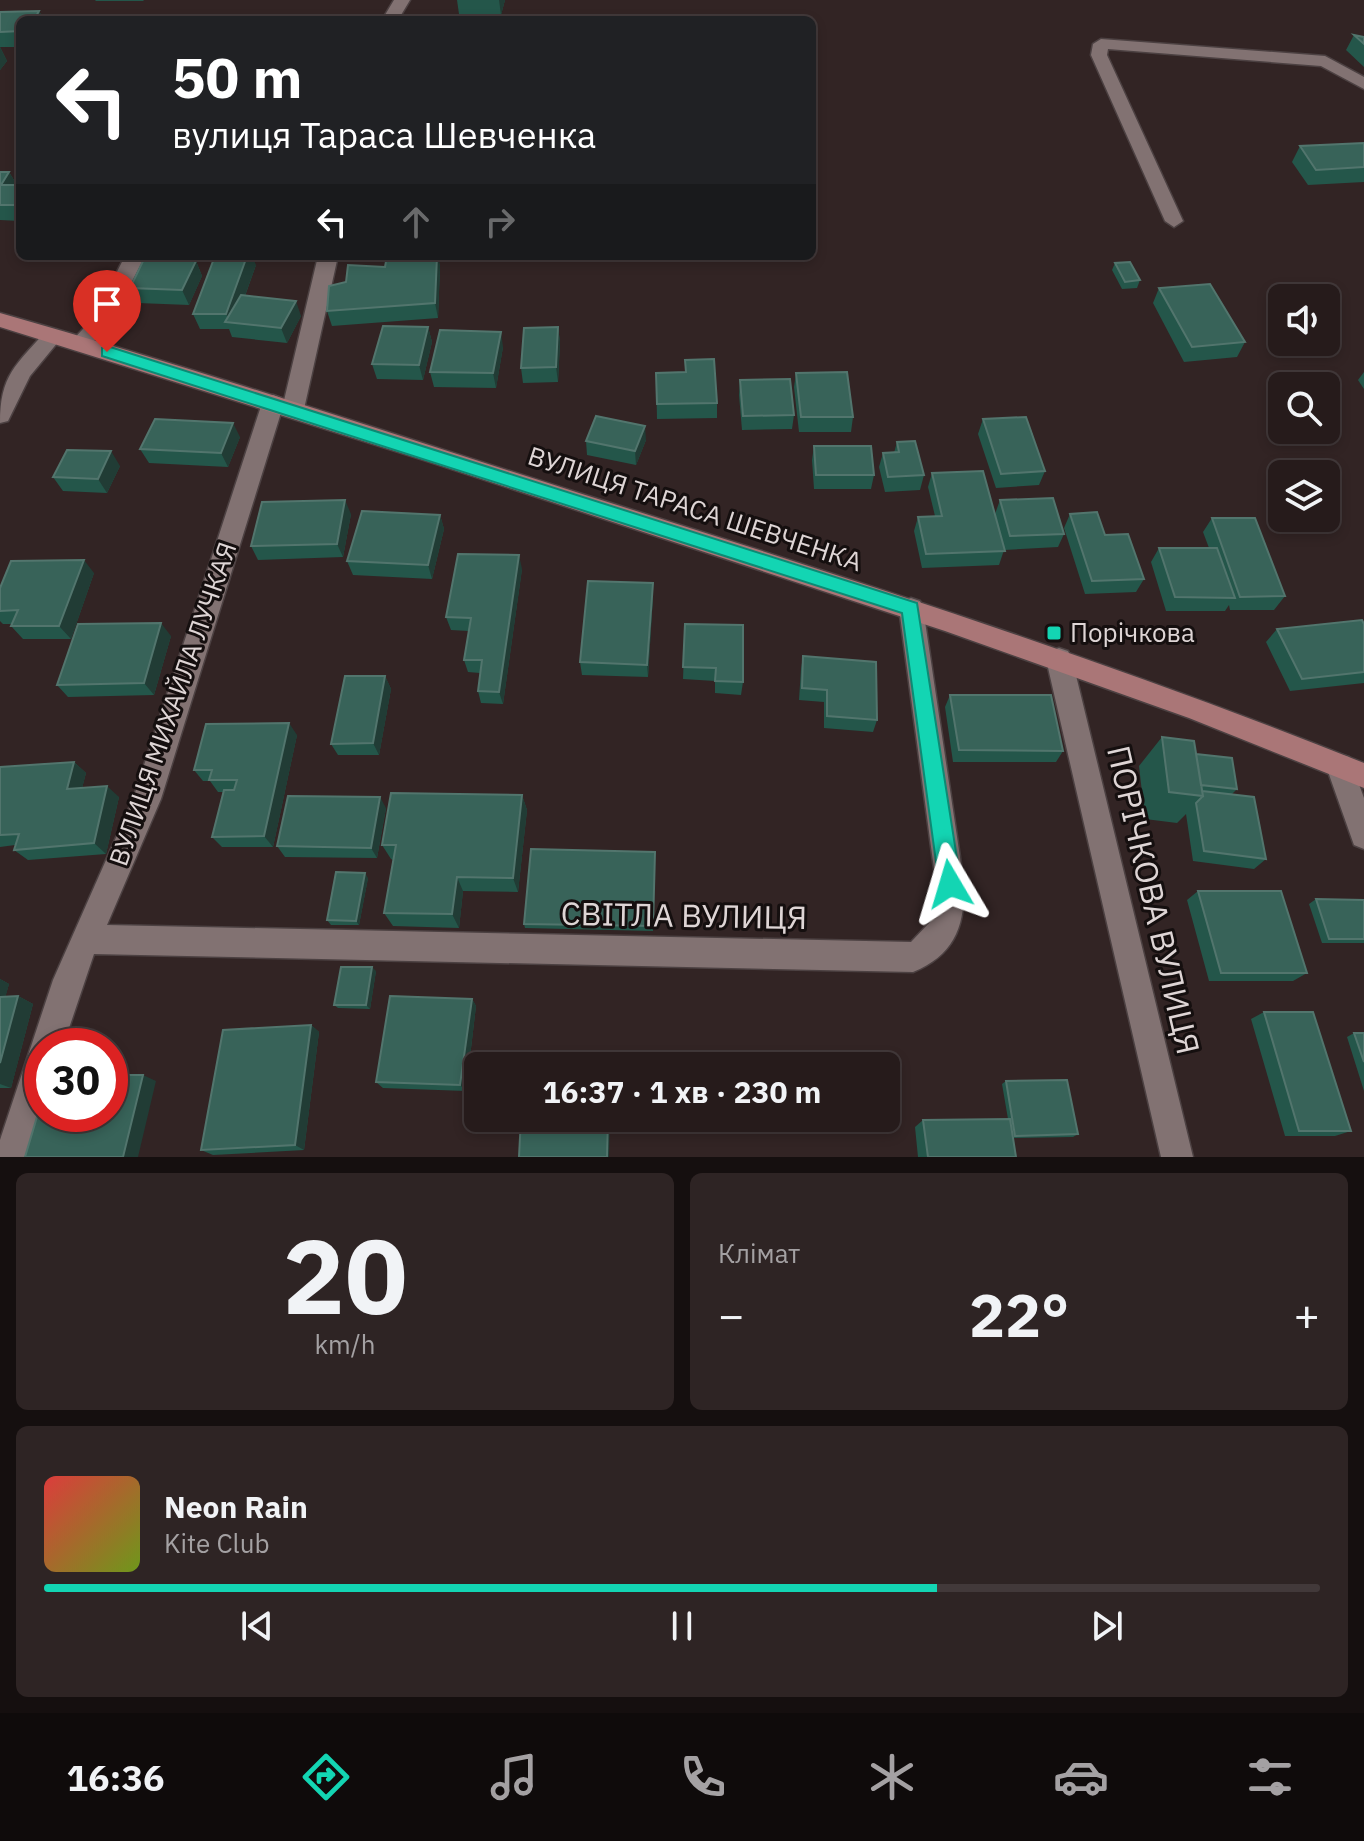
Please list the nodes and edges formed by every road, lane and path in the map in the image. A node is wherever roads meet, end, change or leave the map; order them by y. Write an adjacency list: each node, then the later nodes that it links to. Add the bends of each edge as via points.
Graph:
1 (1364, 84): 2 (street, via 1325,61 1101,44 1099,55)
2 (1174, 221)
3 (133, 260): 7 (street, via 102,321)
4 (327, 260): 8 (street, ВУЛИЦЯ МИХАЙЛА ЛУЧКАЯ)
5 (0, 320): 6 (main road, ВУЛИЦЯ ТАРАСА ШЕВЧЕНКА)
6 (53, 336): 7 (main road, ВУЛИЦЯ ТАРАСА ШЕВЧЕНКА); 9 (street, via 22,372)
7 (80, 343): 8 (main road, ВУЛИЦЯ ТАРАСА ШЕВЧЕНКА)
8 (283, 406): 10 (main road, ВУЛИЦЯ ТАРАСА ШЕВЧЕНКА); 14 (street, ВУЛИЦЯ МИХАЙЛА ЛУЧКАЯ, via 147,799)
9 (0, 415)
10 (911, 608): 11 (main road, ВУЛИЦЯ ТАРАСА ШЕВЧЕНКА); 14 (street, СВІТЛА ВУЛИЦЯ, via 950,884 951,907 943,932 928,951 913,957)
11 (1059, 659): 12 (main road, ВУЛИЦЯ ТАРАСА ШЕВЧЕНКА); 18 (street, ПОРІЧКОВА ВУЛИЦЯ)
12 (1352, 771): 13 (street)
13 (1364, 836)
14 (86, 939): 15 (street, ВУЛИЦЯ МИХАЙЛА ЛУЧКАЯ)
15 (54, 1028)
16 (24, 1116): 17 (street)
17 (11, 1157)
18 (1177, 1157)

